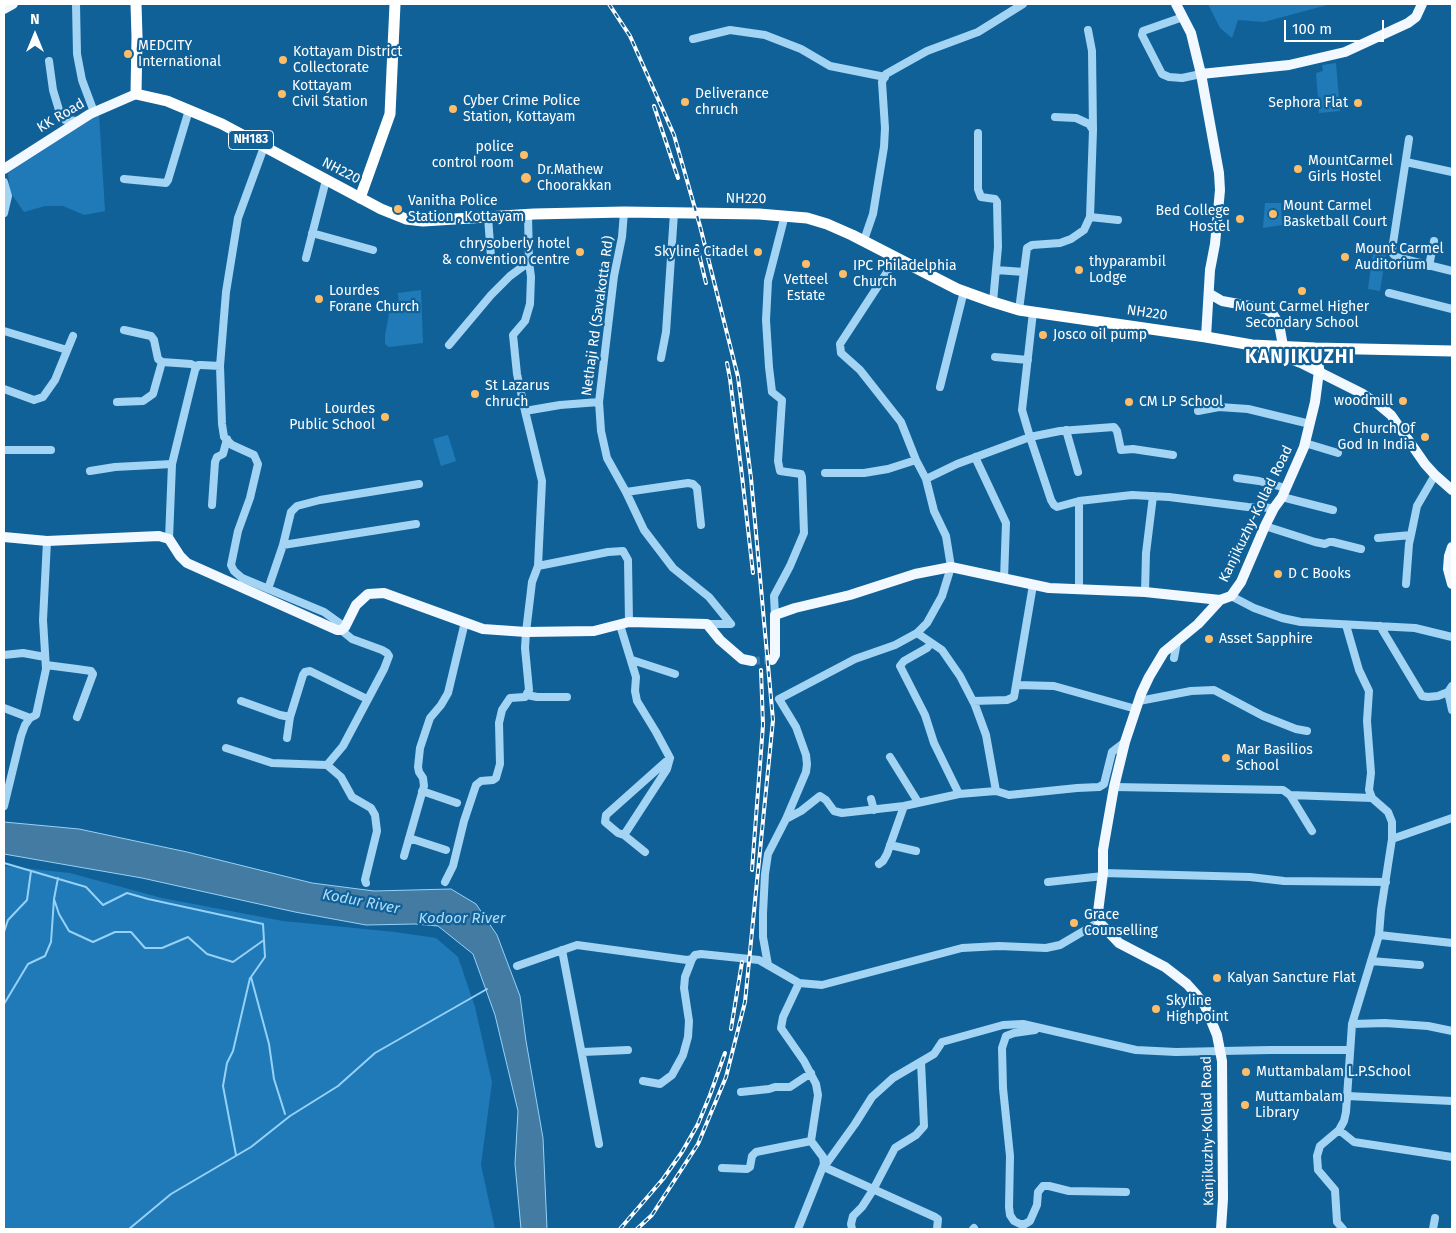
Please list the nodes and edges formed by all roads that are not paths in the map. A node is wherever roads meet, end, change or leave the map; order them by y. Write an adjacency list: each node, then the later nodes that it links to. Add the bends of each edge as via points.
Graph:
1 (13, 4): 8 (main road)
2 (76, 4): 17 (street, via 77,54 82,80)
3 (136, 4): 15 (highway)
4 (395, 4): 30 (highway, via 390,114)
5 (1023, 4): 14 (street, via 978,32 927,52)
6 (1176, 4): 9 (main road)
7 (1422, 4): 13 (main road, via 1416,17 1408,22 1345,52 1289,65)
8 (4, 9)
9 (1183, 17): 13 (main road, via 1191,33); 13 (street, via 1143,31 1142,35 1162,74 1182,78)
10 (1088, 30): 20 (street, via 1092,51)
11 (693, 38): 14 (street, via 730,30 765,35 802,49 830,66)
12 (49, 61): 19 (street, via 59,110 65,120)
13 (1201, 74): 53 (main road, via 1220,190)
14 (885, 77): 40 (street, via 882,82 884,147 873,214)
15 (136, 94): 16 (highway, NH220 / NH183); 17 (main road, KK Road)
16 (188, 110): 23 (highway, NH220 / NH183); 27 (street, via 166,183)
17 (94, 112): 19 (main road, KK Road)
18 (1054, 117): 20 (street, via 1076,118 1089,124)
19 (78, 121): 25 (main road, KK Road)
20 (1093, 130): 37 (street)
21 (978, 133): 48 (street, via 978,189 981,197 997,202)
22 (1409, 139): 24 (street)
23 (264, 147): 28 (highway, NH220 / NH183); 72 (street, via 238,218)
24 (1406, 162): 26 (street); 47 (street, via 1392,250 1396,257)
25 (4, 169)
26 (1452, 172)
27 (124, 179)
28 (326, 180): 30 (highway, NH220 / NH183); 39 (street)
29 (4, 182): 32 (street, via 8,196)
30 (360, 198): 36 (highway, NH220 / NH183, via 390,214 415,220)
31 (624, 212): 33 (highway, NH220 / NH183); 34 (highway, NH220 / NH183); 78 (street, Nethaji Rd (Savakotta Rd))
32 (4, 213)
33 (528, 214): 36 (highway, NH220 / NH183); 46 (street)
34 (674, 214): 35 (highway, NH220 / NH183); 69 (street, via 666,332)
35 (785, 215): 40 (highway, NH220 / NH183, via 818,221); 130 (street, via 768,281 767,339 772,392 782,400 778,461 780,471 801,474 804,533 774,596)
36 (488, 217): 43 (street)
37 (1090, 217): 38 (street); 50 (street, via 1084,230 1071,239 1027,248)
38 (1118, 220)
39 (312, 233): 42 (street); 45 (street)
40 (864, 240): 44 (highway, NH220 / NH183)
41 (1434, 241): 47 (street)
42 (373, 250)
43 (491, 257)
44 (897, 257): 51 (highway, NH220 / NH183); 91 (street, via 840,344 841,353 860,370 901,422)
45 (306, 258)
46 (529, 262): 62 (street, via 510,276); 80 (street, via 529,313 513,335)
47 (1429, 266): 49 (street)
48 (996, 270): 50 (street); 54 (street)
49 (1452, 271)
50 (1024, 272): 56 (street)
51 (964, 291): 54 (highway, NH220 / NH183); 75 (street)
52 (1389, 293): 55 (street)
53 (1210, 294): 61 (main road); 64 (main road, via 1222,301 1272,313 1279,324)
54 (993, 302): 56 (highway, NH220 / NH183)
55 (1452, 309)
56 (1020, 310): 57 (highway, NH220 / NH183)
57 (1033, 312): 61 (highway, NH220 / NH183); 70 (street)
58 (124, 330): 71 (street, via 152,336 158,359)
59 (4, 332): 66 (street)
60 (74, 336): 66 (street)
61 (1206, 337): 63 (highway, NH220 / NH183)
62 (449, 345)
63 (1252, 345): 64 (highway, NH220 / NH183); 74 (main road, via 1301,362)
64 (1283, 346): 65 (highway, NH220 / NH183)
65 (1316, 348): 67 (highway, NH220 / NH183); 74 (highway)
66 (67, 350): 76 (street, via 55,380 43,397 34,400)
67 (1452, 350)
68 (995, 356): 70 (street)
69 (661, 358)
70 (1028, 360): 83 (street, via 1022,410)
71 (162, 362): 73 (street); 77 (street, via 153,394 142,401)
72 (220, 366): 73 (street); 84 (street, via 222,424)
73 (196, 367): 92 (street)
74 (1319, 372): 81 (main road, Kanjikuzhy-Kollad Road); 96 (main road, via 1363,394 1391,414)
75 (940, 387)
76 (4, 390)
77 (117, 402)
78 (599, 402): 80 (street); 101 (street, Nethaji Rd (Savakotta Rd), via 606,458)
79 (1198, 410): 81 (street, via 1219,407 1248,409)
80 (525, 411): 119 (street, via 542,481)
81 (1310, 424): 85 (main road, Kanjikuzhy-Kollad Road)
82 (1066, 430): 83 (street); 89 (street, via 1114,427 1121,450); 94 (street)
83 (1030, 437): 90 (street); 104 (street, via 1054,505)
84 (227, 439): 105 (street, via 223,454 215,462); 125 (street, via 254,455 258,464 231,565 242,578)
85 (1306, 443): 88 (street); 102 (main road, Kanjikuzhy-Kollad Road)
86 (4, 450): 87 (street)
87 (51, 450)
88 (1338, 453)
89 (1173, 455)
90 (975, 457): 98 (street); 121 (street, via 1006,523)
91 (916, 460): 95 (street, via 864,474); 98 (street)
92 (172, 464): 93 (street); 114 (street)
93 (90, 471)
94 (1078, 472)
95 (825, 473)
96 (1435, 475): 100 (main road); 111 (street, via 1417,506)
97 (1237, 478): 102 (street, via 1259,481)
98 (926, 479): 120 (street, via 934,511 946,536)
99 (419, 484): 116 (street, via 297,506 291,512)
100 (1452, 490)
101 (626, 492): 109 (street, via 688,483 696,485); 133 (street, Nethaji Rd (Savakotta Rd), via 644,530 673,568 709,598 731,624)
102 (1284, 493): 106 (main road, Kanjikuzhy-Kollad Road); 107 (street)
103 (1153, 496): 104 (street); 106 (street); 127 (street, via 1146,553)
104 (1079, 501): 126 (street)
105 (212, 505)
106 (1274, 508): 110 (main road, Kanjikuzhy-Kollad Road)
107 (1333, 510)
108 (416, 524): 116 (street)
109 (700, 525)
110 (1266, 526): 118 (street, via 1316,542 1333,542); 128 (main road, Kanjikuzhy-Kollad Road, via 1241,582)
111 (1411, 534): 113 (street); 122 (street)
112 (4, 537): 115 (main road)
113 (1378, 538)
114 (169, 539): 115 (main road, via 159,536); 136 (main road, via 187,564 337,630)
115 (47, 541): 146 (street, via 43,620)
116 (283, 545): 125 (street)
117 (1452, 547): 123 (main road, via 1448,569)
118 (1361, 550)
119 (538, 566): 132 (street, via 622,551 628,560); 137 (street, via 532,582)
120 (951, 567): 121 (main road); 130 (main road, via 915,574); 138 (street, via 942,596 927,623)
121 (1004, 579): 124 (main road)
122 (1406, 584)
123 (1452, 584)
124 (1033, 585): 126 (main road); 149 (street)
125 (268, 589): 136 (street, via 324,612)
126 (1079, 589): 127 (main road)
127 (1146, 592): 129 (main road)
128 (1231, 596): 129 (main road, Kanjikuzhy-Kollad Road); 134 (street, via 1282,618)
129 (1220, 600): 140 (main road, Kanjikuzhy-Kollad Road)
130 (775, 615): 145 (main road, via 775,655)
131 (466, 622): 136 (main road, via 384,593 368,594 356,605); 137 (main road, via 483,628); 170 (street, via 448,692 430,718 420,748 418,766 424,782)
132 (625, 623): 133 (main road); 137 (main road, via 594,631); 144 (street)
133 (707, 624): 147 (main road, via 745,661)
134 (1346, 625): 135 (street); 175 (street, via 1359,670 1369,691 1367,721)
135 (1380, 626): 139 (street, via 1415,628); 150 (street, via 1422,696 1438,696)
136 (343, 628): 153 (street, via 352,639 388,654 384,669)
137 (526, 632): 151 (street)
138 (917, 633): 141 (street); 182 (street, via 883,650 855,659 779,699 796,727 807,764)
139 (1452, 636)
140 (1177, 642): 143 (street); 156 (main road, Kanjikuzhy-Kollad Road, via 1164,652)
141 (931, 643): 155 (street, via 942,650); 172 (street, via 900,666)
142 (4, 654): 146 (street, via 23,653)
143 (1174, 658)
144 (632, 660): 148 (street); 167 (street, via 636,701)
145 (772, 660)
146 (46, 661): 159 (street, via 93,674); 161 (street, via 36,714)
147 (752, 661)
148 (676, 674)
149 (1017, 685): 155 (street, via 1014,697 1007,700); 156 (street, via 1054,686)
150 (1450, 689): 158 (street)
151 (527, 695): 152 (street); 194 (street, via 510,698 502,710 499,723 500,764 496,778 476,785 453,866)
152 (566, 697)
153 (367, 699): 160 (street, via 310,671 303,675); 168 (street, via 343,746)
154 (241, 701): 160 (street)
155 (972, 701): 171 (street, via 986,735)
156 (1137, 705): 162 (street, via 1191,691 1214,690 1262,716); 164 (main road, Kanjikuzhy-Kollad Road)
157 (4, 708): 161 (street)
158 (1452, 710)
159 (77, 716)
160 (290, 717): 163 (street)
161 (30, 718): 178 (street, via 21,736)
162 (1307, 731)
163 (286, 738)
164 (1125, 742): 169 (main road, Kanjikuzhy-Kollad Road); 171 (street, via 1112,752 1104,784 1099,787 1009,795)
165 (226, 748): 168 (street, via 272,763)
166 (890, 757): 176 (street)
167 (670, 758): 184 (street, via 668,768); 184 (street, via 606,815 605,822)
168 (327, 765): 197 (street, via 341,777 352,797 371,808 376,815 377,831)
169 (1114, 787): 173 (street, via 1260,788 1283,790); 193 (main road, Kanjikuzhy-Kollad Road, via 1102,850)
170 (422, 791): 177 (street); 185 (street)
171 (996, 791): 172 (street)
172 (959, 794): 176 (street)
173 (1290, 795): 175 (street); 183 (street)
174 (871, 798): 180 (street)
175 (1372, 798): 186 (street, via 1388,812)
176 (918, 802): 179 (street)
177 (457, 803)
178 (4, 806)
179 (904, 806): 180 (street); 187 (street)
180 (874, 810): 182 (street, via 837,813 820,796)
181 (1452, 818): 186 (street)
182 (786, 819): 204 (street, via 768,854 765,874 763,937)
183 (1312, 831)
184 (624, 834): 190 (street)
185 (410, 838): 188 (street); 191 (street)
186 (1392, 839): 196 (street)
187 (890, 845): 189 (street); 192 (street)
188 (446, 850)
189 (916, 851)
190 (645, 852)
191 (404, 856)
192 (879, 864)
193 (1103, 875): 195 (street); 196 (street, via 1250,877 1284,882); 198 (main road, Kanjikuzhy-Kollad Road)
194 (445, 882)
195 (1048, 882)
196 (1386, 882): 199 (street)
197 (366, 883)
198 (1099, 922): 207 (street, via 1060,944 1046,948 962,948 822,985); 213 (main road, Kanjikuzhy-Kollad Road, via 1119,943 1187,984 1212,1021)
199 (1379, 935): 200 (street); 203 (street)
200 (1452, 943)
201 (562, 950): 202 (street, via 577,945); 206 (street); 214 (street)
202 (692, 959): 204 (street, via 701,954 759,960); 217 (street, via 685,976 689,1021 683,1055 672,1075 660,1084)
203 (1371, 961): 205 (street); 208 (street)
204 (768, 965): 207 (street)
205 (1420, 965)
206 (517, 966)
207 (799, 983): 216 (street, via 781,1028)
208 (1352, 1024): 210 (street, via 1428,1026); 212 (street)
209 (1044, 1030): 213 (street, via 1136,1050); 215 (street, via 1023,1024 1003,1025 942,1042 934,1054); 228 (street, via 1014,1032 1003,1042 1010,1215 1020,1224 1030,1221 1038,1192 1046,1185 1069,1191)
210 (1452, 1031)
211 (628, 1050): 214 (street)
212 (1350, 1050): 213 (street); 219 (street)
213 (1221, 1051): 233 (main road, Kanjikuzhy-Kollad Road)
214 (582, 1052): 223 (street)
215 (921, 1062): 225 (street, via 893,1078 872,1097); 227 (street, via 924,1126 895,1148)
216 (811, 1073): 218 (street, via 790,1087); 222 (street, via 818,1095)
217 (643, 1081)
218 (740, 1092)
219 (1347, 1096): 220 (street); 221 (street, via 1344,1120)
220 (1452, 1101)
221 (1339, 1130): 224 (street, via 1354,1142); 234 (street, via 1320,1146 1316,1163 1335,1190 1337,1222)
222 (811, 1141): 225 (street, via 823,1157); 226 (street, via 756,1152 747,1169)
223 (599, 1144)
224 (1452, 1157)
225 (824, 1167): 227 (street); 230 (street)
226 (722, 1168)
227 (873, 1190): 231 (street, via 853,1216); 232 (street, via 935,1217 938,1220)
228 (1126, 1192)
229 (1435, 1218): 235 (street)
230 (798, 1229)
231 (852, 1229)
232 (936, 1229)
233 (1221, 1229)
234 (1343, 1229)
235 (1433, 1229)

